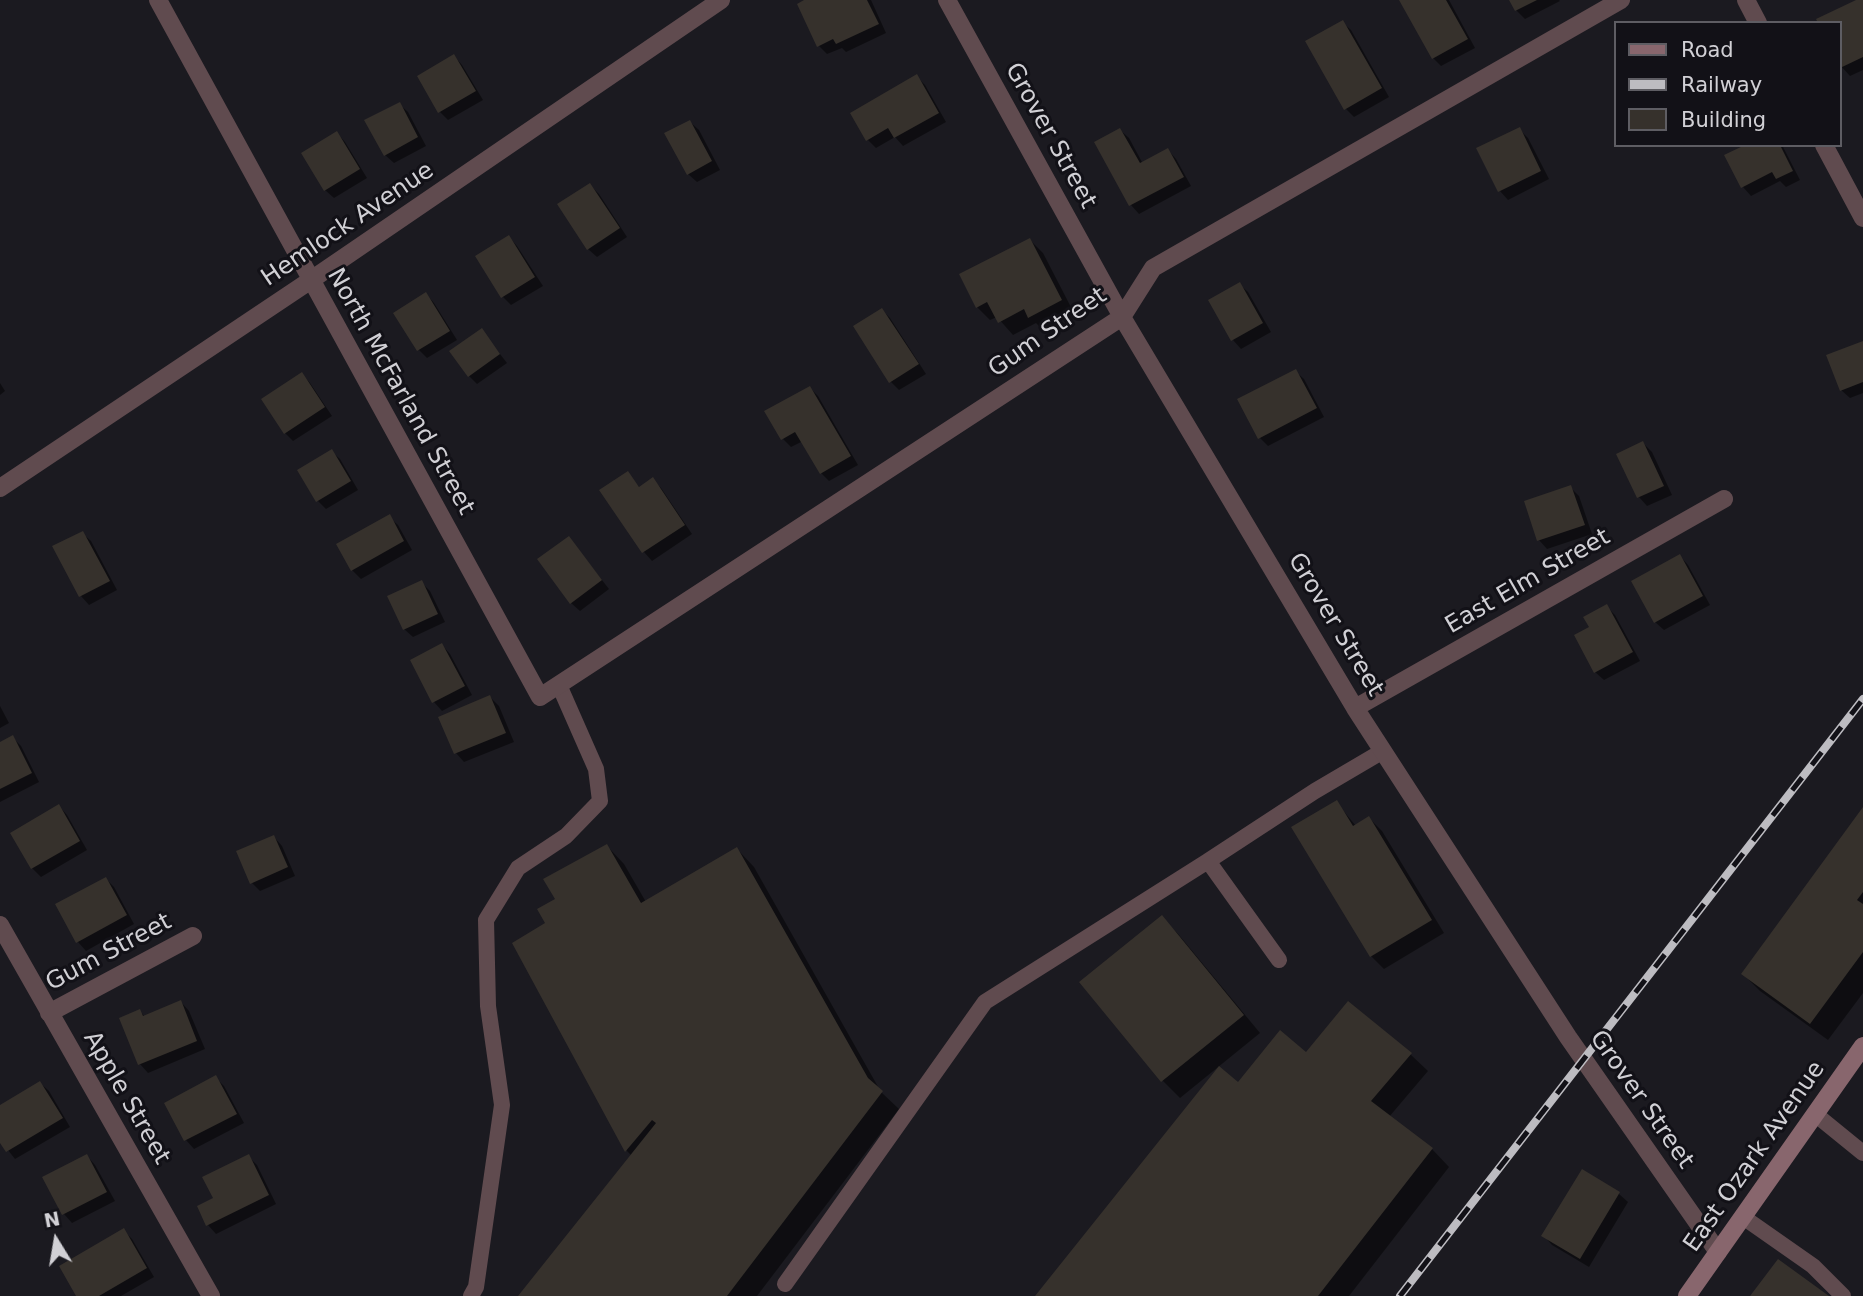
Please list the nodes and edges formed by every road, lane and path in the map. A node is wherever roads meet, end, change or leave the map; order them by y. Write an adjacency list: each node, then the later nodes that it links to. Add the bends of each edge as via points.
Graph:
1 (158, 0): 9 (street, North McFarland Street)
2 (721, 0): 9 (street, Hemlock Avenue)
3 (947, 0): 10 (street, Grover Street)
4 (1621, 0): 10 (street, Gum Street, via 1153,268)
5 (1746, 0): 6 (street)
6 (1757, 21)
7 (1825, 147): 8 (street)
8 (1863, 218)
9 (311, 280): 11 (street, Hemlock Avenue); 14 (street, North McFarland Street)
10 (1122, 317): 13 (street, Gum Street); 15 (street, Grover Street)
11 (0, 488)
12 (1724, 499): 15 (street, East Elm Street)
13 (559, 685): 14 (street, Gum Street); 29 (lane, via 596,769 600,801 566,836 518,868 486,920 488,1006 502,1105)
14 (540, 698)
15 (1355, 708): 16 (street, Grover Street)
16 (1383, 751): 17 (lane); 26 (street, Grover Street, via 1568,1037)
17 (1208, 861): 20 (lane); 27 (lane, via 985,1002)
18 (0, 925): 21 (street, Apple Street)
19 (192, 936): 21 (street, Gum Street)
20 (1279, 960)
21 (50, 1013): 28 (street, Apple Street)
22 (1863, 1045): 23 (main road, East Ozark Avenue)
23 (1815, 1114): 24 (lane); 25 (main road, East Ozark Avenue)
24 (1863, 1153)
25 (1743, 1217): 26 (main road, East Ozark Avenue); 31 (lane, via 1813,1266)
26 (1718, 1252): 30 (main road, East Ozark Avenue)
27 (785, 1284)
28 (211, 1296)
29 (471, 1296)
30 (1687, 1296)
31 (1843, 1296)

